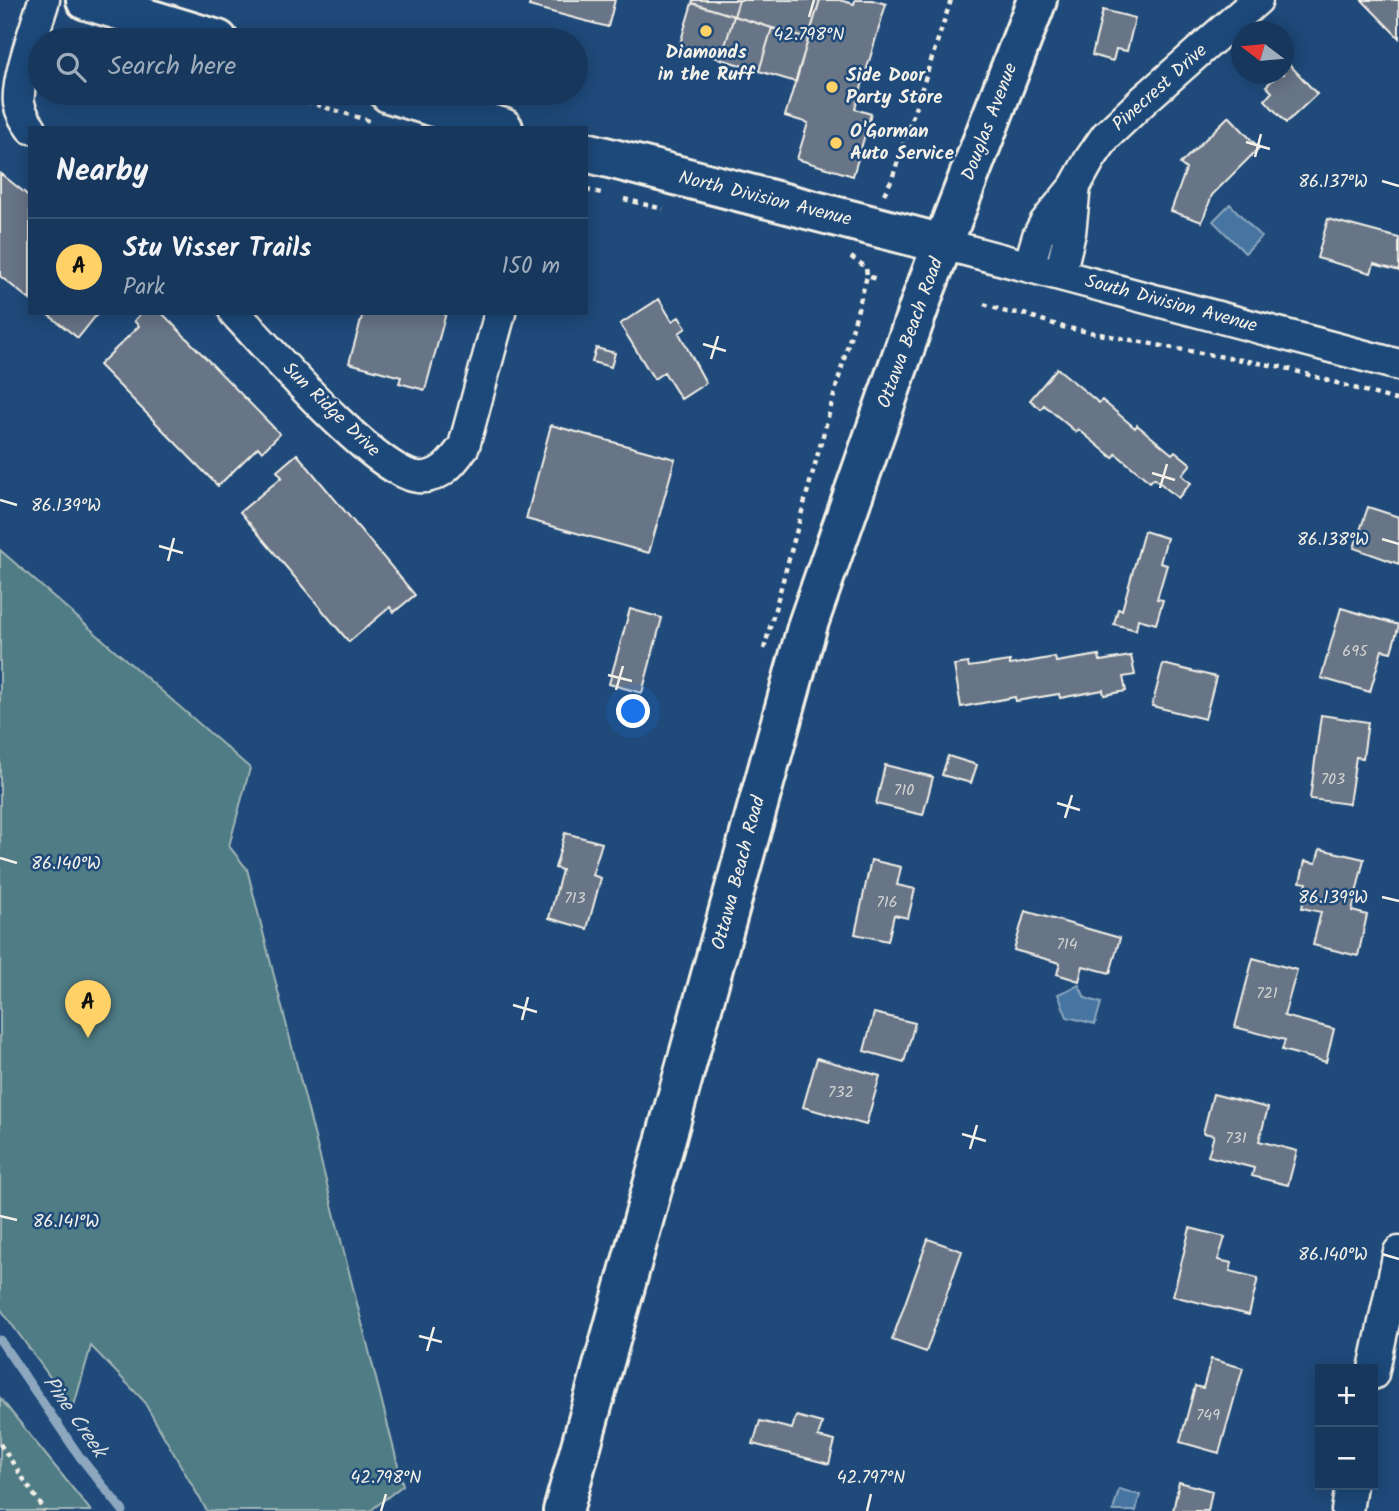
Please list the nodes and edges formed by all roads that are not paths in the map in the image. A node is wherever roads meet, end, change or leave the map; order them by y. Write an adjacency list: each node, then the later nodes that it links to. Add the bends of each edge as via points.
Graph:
1 (44, 0): 5 (street)
2 (86, 0): 6 (street)
3 (1037, 0): 13 (street, Douglas Avenue)
4 (1257, 0): 12 (street, Pinecrest Drive, via 1106,136)
5 (36, 28)
6 (178, 28)
7 (28, 56): 9 (street, via 19,102)
8 (384, 108): 10 (street)
9 (29, 126)
10 (491, 126)
11 (588, 153): 13 (street, North Division Avenue)
12 (1076, 186): 14 (street, Pinecrest Drive, via 1045,223); 15 (street, Pinecrest Drive)
13 (943, 244): 14 (street, South Division Avenue); 22 (street, Ottawa Beach Road, via 808,624)
14 (1029, 266): 15 (street, South Division Avenue)
15 (1060, 274): 18 (street, South Division Avenue)
16 (237, 315): 17 (street, Sun Ridge Drive, via 375,455 395,470 417,478 442,472 464,446)
17 (499, 315)
18 (1399, 365)
19 (1399, 1252): 20 (street)
20 (1375, 1364)
21 (1350, 1490): 23 (street)
22 (563, 1511)
23 (1347, 1511)

